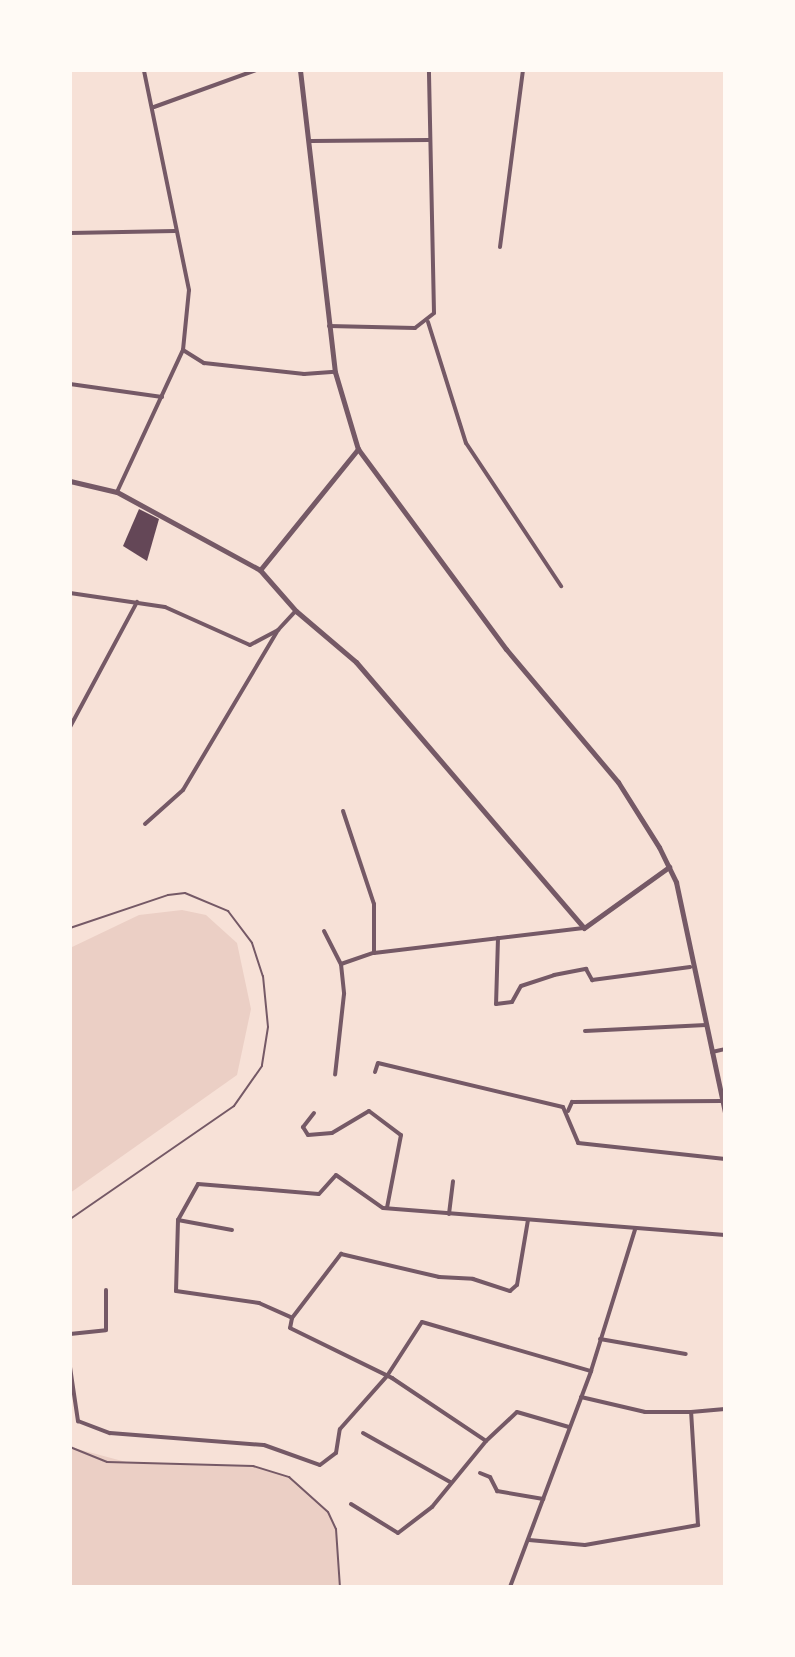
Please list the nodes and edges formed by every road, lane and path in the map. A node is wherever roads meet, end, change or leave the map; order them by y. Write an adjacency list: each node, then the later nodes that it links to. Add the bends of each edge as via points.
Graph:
1 (144, 70): 6 (street)
2 (256, 70): 6 (street)
3 (300, 70): 8 (street)
4 (429, 70): 7 (street)
5 (523, 70): 11 (street)
6 (154, 107): 9 (street)
7 (430, 140): 8 (street); 12 (street, via 435,274 434,313)
8 (311, 141): 13 (street)
9 (175, 231): 10 (street); 14 (street, via 189,290)
10 (70, 233)
11 (500, 247)
12 (428, 322): 13 (street, via 415,328); 22 (street, via 466,443)
13 (329, 326): 15 (street)
14 (183, 350): 15 (street, via 204,363 304,374); 17 (street)
15 (335, 372): 18 (street)
16 (70, 384): 17 (street)
17 (162, 397): 20 (street)
18 (358, 449): 21 (street); 30 (street, via 506,649 618,782)
19 (70, 481): 20 (street)
20 (117, 492): 21 (street)
21 (260, 570): 25 (street)
22 (561, 586)
23 (70, 593): 24 (street)
24 (137, 602): 26 (street, via 165,607 250,645); 27 (street)
25 (296, 611): 26 (street); 32 (street, via 356,662)
26 (278, 630): 29 (street, via 183,790)
27 (70, 727)
28 (343, 811): 35 (street, via 374,904)
29 (145, 824)
30 (669, 867): 32 (street); 37 (street)
31 (70, 928): 52 (lane, via 185,893 228,911 252,943 263,976 268,1027 262,1066 234,1106)
32 (584, 928): 34 (street)
33 (324, 931): 36 (street)
34 (498, 938): 35 (street); 37 (street, via 496,1004 512,1002 521,986 554,975 586,969 592,980)
35 (374, 953): 36 (street)
36 (341, 964): 43 (street, via 342,1041)
37 (690, 967): 38 (street)
38 (706, 1025): 39 (street); 41 (street)
39 (585, 1031)
40 (725, 1049): 41 (street)
41 (712, 1052): 44 (street)
42 (375, 1072): 45 (street, via 378,1063)
43 (335, 1075)
44 (722, 1101): 45 (street, via 572,1102); 47 (street)
45 (568, 1111): 48 (street, via 578,1143)
46 (314, 1113): 50 (street, via 303,1127 308,1135 332,1133 369,1111 401,1135)
47 (725, 1113)
48 (725, 1159)
49 (453, 1181): 51 (street)
50 (387, 1208): 51 (street); 53 (street, via 336,1175 319,1194 198,1184)
51 (449, 1214): 54 (street)
52 (70, 1219)
53 (178, 1220): 55 (street); 59 (street, via 176,1291 259,1303)
54 (528, 1220): 56 (street); 59 (street, via 517,1285 510,1291 341,1254)
55 (232, 1230)
56 (635, 1230): 57 (street); 61 (street)
57 (725, 1235)
58 (106, 1290): 60 (street, via 106,1330)
59 (292, 1318): 65 (street, via 290,1328)
60 (70, 1334)
61 (600, 1339): 62 (street); 64 (street)
62 (686, 1354)
63 (70, 1367): 65 (street, via 78,1421 110,1433 264,1445 320,1465 336,1453 340,1429)
64 (591, 1371): 65 (street, via 422,1322); 66 (street)
65 (387, 1376): 71 (street)
66 (581, 1397): 68 (street, via 645,1412); 69 (street)
67 (725, 1409): 68 (street)
68 (691, 1412): 77 (street, via 698,1525 585,1545)
69 (569, 1427): 71 (street, via 517,1412); 75 (street)
70 (363, 1433): 74 (street)
71 (486, 1441): 74 (street)
72 (70, 1447): 78 (lane, via 107,1462 253,1466 289,1477 328,1512 336,1529)
73 (480, 1473): 75 (street, via 490,1477 497,1491)
74 (450, 1482): 76 (street, via 432,1507 398,1533)
75 (543, 1499): 77 (street)
76 (351, 1504)
77 (529, 1540): 79 (street)
78 (340, 1587)
79 (510, 1587)

